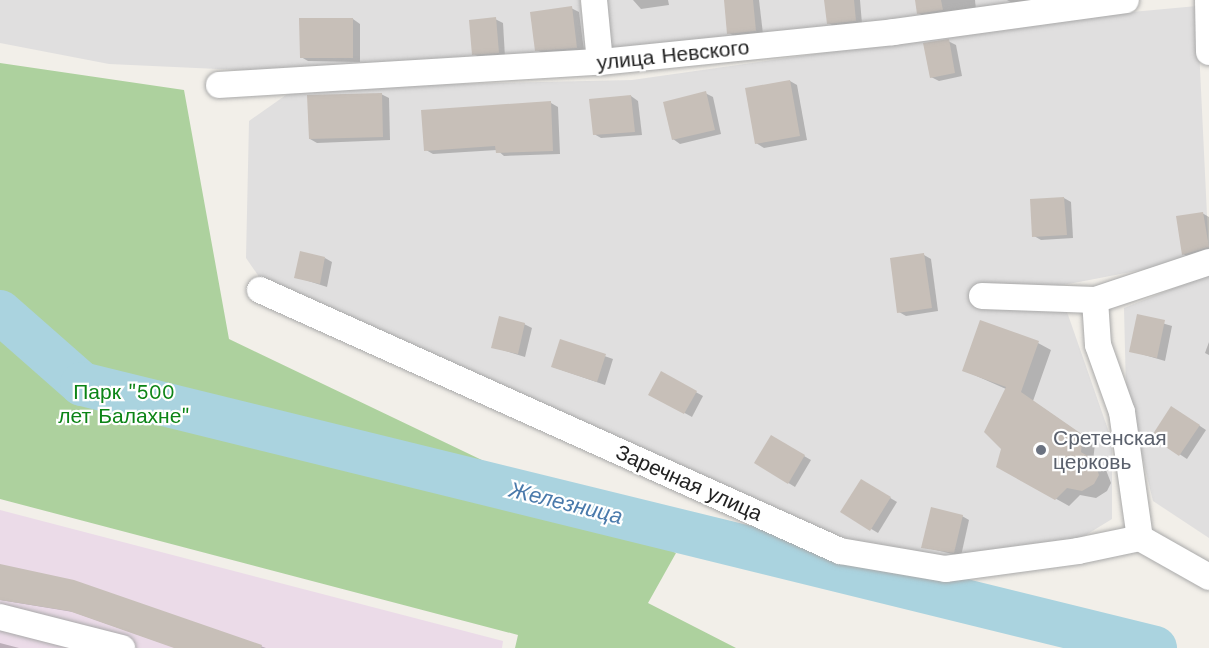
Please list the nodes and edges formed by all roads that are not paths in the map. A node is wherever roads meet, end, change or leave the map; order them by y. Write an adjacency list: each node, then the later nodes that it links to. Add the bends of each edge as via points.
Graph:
1 (594, 0): 5 (street)
2 (1126, 0): 5 (street, улица Невского, via 893,32)
3 (1208, 0): 4 (street)
4 (1209, 52)
5 (600, 62): 6 (street, улица Невского)
6 (219, 85)
7 (1209, 262): 10 (street)
8 (260, 290): 11 (street, Заречная улица, via 840,551 945,569 1078,551)
9 (982, 296): 10 (street)
10 (1095, 300): 11 (street, via 1098,345 1122,412)
11 (1140, 538): 12 (street)
12 (1209, 577)
13 (0, 617): 14 (street)
14 (122, 648)

